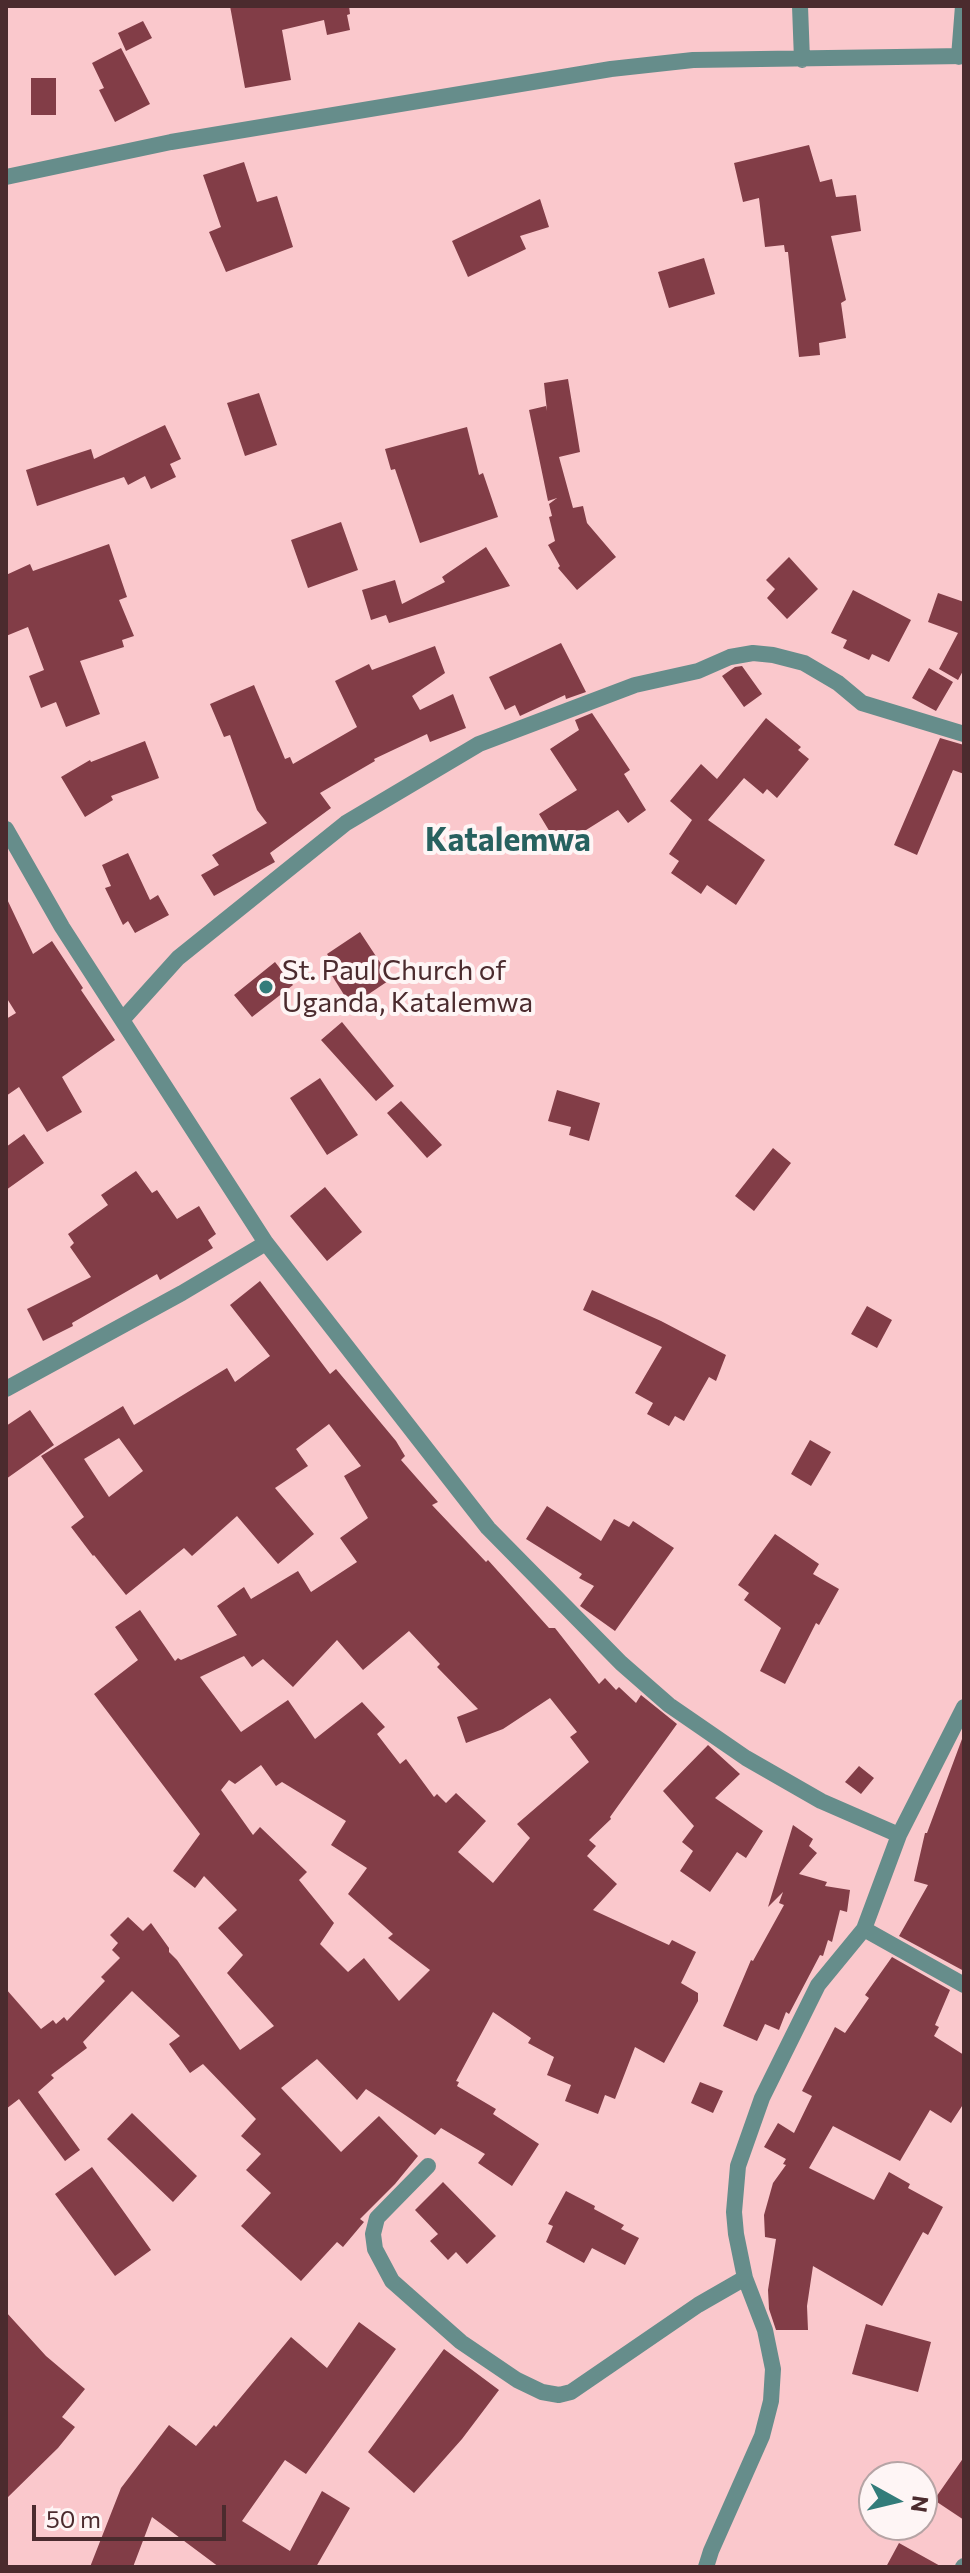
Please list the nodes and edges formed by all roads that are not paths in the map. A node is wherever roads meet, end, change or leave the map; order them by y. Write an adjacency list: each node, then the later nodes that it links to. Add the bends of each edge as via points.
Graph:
1 (800, 6): 4 (street)
2 (963, 6): 3 (street)
3 (962, 56): 4 (street)
4 (802, 60): 5 (street, via 693,60 611,69 171,142)
5 (6, 177)
6 (964, 734): 8 (street, via 862,703 804,663 773,655 730,657 698,671 635,685 479,744 346,823 178,958)
7 (6, 829): 8 (street)
8 (123, 1019): 9 (street)
9 (266, 1243): 10 (street); 12 (street, via 488,1528 621,1663 669,1705 746,1758 821,1801)
10 (6, 1389)
11 (964, 1707): 12 (street)
12 (899, 1835): 13 (street)
13 (864, 1929): 14 (street); 16 (street, via 818,1985 762,2098 738,2166 734,2212)
14 (964, 1985)
15 (428, 2166): 16 (street, via 377,2218 375,2249 392,2281 461,2342 542,2392 571,2392)
16 (745, 2278): 17 (street, via 765,2330 773,2369 771,2401 762,2436)
17 (706, 2567)

